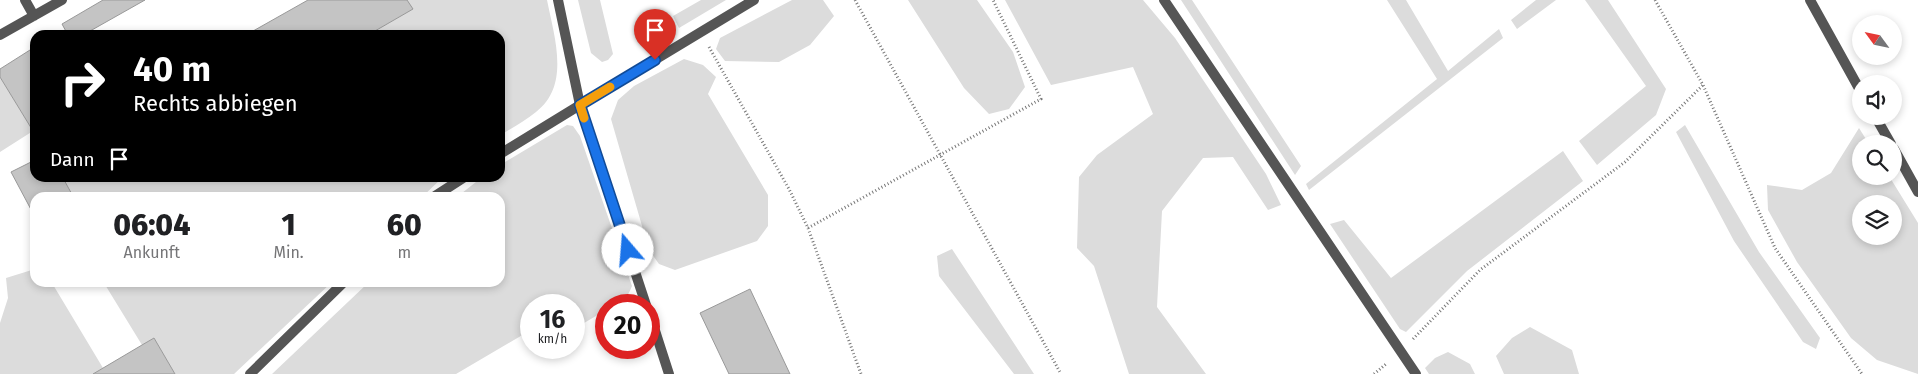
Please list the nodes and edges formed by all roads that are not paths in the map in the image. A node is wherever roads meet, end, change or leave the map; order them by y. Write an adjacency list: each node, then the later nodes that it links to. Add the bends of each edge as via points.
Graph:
1 (25, 0): 7 (lane)
2 (62, 0): 7 (lane)
3 (558, 0): 10 (lane)
4 (754, 0): 10 (lane)
5 (1164, 0): 21 (lane)
6 (1810, 0): 9 (lane)
7 (34, 16): 8 (lane)
8 (0, 34)
9 (1852, 76)
10 (580, 105): 11 (lane); 17 (lane)
11 (505, 151)
12 (1902, 163): 15 (lane)
13 (457, 182): 14 (lane)
14 (441, 192)
15 (1918, 192)
16 (339, 287): 19 (lane)
17 (642, 294)
18 (660, 346): 20 (lane)
19 (250, 374)
20 (669, 374)
21 (1416, 374)

